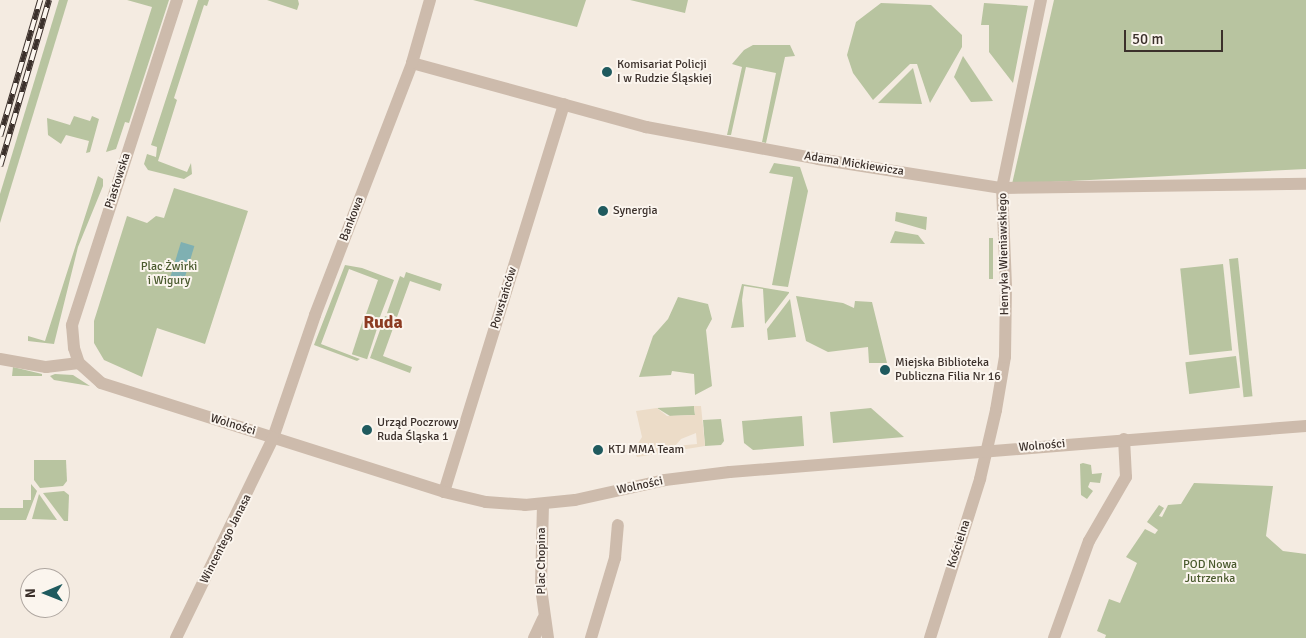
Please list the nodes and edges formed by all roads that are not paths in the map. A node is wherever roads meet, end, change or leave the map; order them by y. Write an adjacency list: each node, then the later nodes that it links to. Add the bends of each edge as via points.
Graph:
1 (176, 0): 9 (street, Piastowska, via 76,311 72,335)
2 (430, 0): 4 (street, Bankowa)
3 (1041, 0): 7 (street, Henryka Wieniawskiego)
4 (412, 63): 5 (street, Adama Mickiewicza); 11 (street, Bankowa, via 315,315)
5 (564, 104): 7 (street, Adama Mickiewicza, via 691,136); 14 (street, Powstańców)
6 (1306, 184): 7 (street, Adama Mickiewicza)
7 (1002, 188): 13 (street, Henryka Wieniawskiego, via 1005,357)
8 (0, 359): 9 (street, via 46,367)
9 (79, 363): 11 (street, Wolności, via 101,384)
10 (1306, 426): 12 (street, Wolności)
11 (273, 438): 14 (street, Wolności); 18 (street, Wincentego Janasa)
12 (1124, 439): 13 (street, Wolności); 23 (street, via 1126,477 1089,540)
13 (988, 451): 15 (street, Wolności, via 686,477); 22 (street, Kościelna)
14 (444, 492): 15 (street, Wolności, via 492,502)
15 (543, 504): 17 (street, Plac Chopina)
16 (618, 524): 21 (street, via 616,558)
17 (543, 619): 19 (street); 20 (street)
18 (176, 638)
19 (534, 638)
20 (548, 638)
21 (591, 638)
22 (930, 638)
23 (1054, 638)

